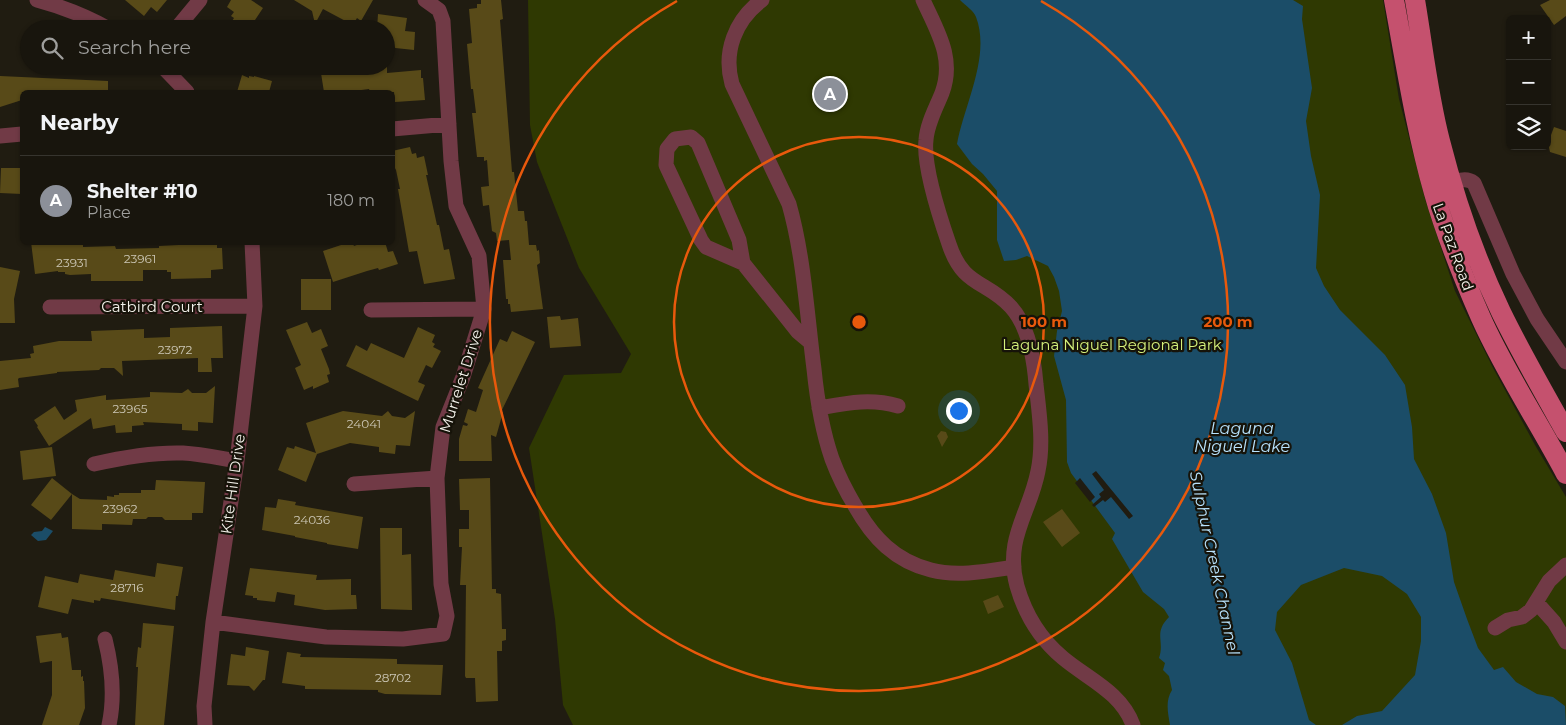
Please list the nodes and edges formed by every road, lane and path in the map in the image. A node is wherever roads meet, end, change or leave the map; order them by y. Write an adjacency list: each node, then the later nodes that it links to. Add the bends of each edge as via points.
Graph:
1 (37, 0): 9 (street)
2 (200, 0): 10 (street)
3 (425, 0): 14 (street, Murrelet Drive, via 439,10 443,21)
4 (762, 0): 25 (street, via 747,14 735,33 728,56 728,71 790,204)
5 (923, 0): 37 (street, via 947,60 945,86 925,144 949,244 964,274 1002,300 1016,314 1026,335 1034,368 1040,460 1015,540)
6 (1394, 0): 11 (main road, La Paz Road)
7 (1404, 0): 11 (main road, via 1405,14)
8 (1415, 0): 18 (main road, La Paz Road, via 1430,97)
9 (93, 20)
10 (183, 20)
11 (1399, 27): 30 (main road, La Paz Road, via 1423,152 1447,234 1496,350 1533,418)
12 (171, 75): 13 (street)
13 (185, 90)
14 (449, 124): 15 (street); 23 (street, Murrelet Drive, via 456,206 479,256)
15 (395, 129)
16 (20, 134): 17 (street)
17 (0, 136)
18 (1452, 182): 26 (street, via 1470,180 1474,183 1513,274 1537,319); 29 (main road, La Paz Road, via 1469,235 1500,311)
19 (252, 245): 21 (street, Kite Hill Drive)
20 (743, 263): 20 (street, via 739,240 698,142 691,137 675,139 667,148 666,166 701,240 706,246); 25 (street, via 798,332)
21 (255, 306): 22 (street, Catbird Court); 31 (street, Kite Hill Drive)
22 (50, 307)
23 (484, 309): 24 (street); 34 (street, Murrelet Drive, via 443,427)
24 (371, 310)
25 (810, 342): 28 (street)
26 (1566, 362)
27 (898, 406): 28 (street, via 857,402)
28 (819, 408): 37 (street, via 832,459 850,498 877,539 895,555 942,572)
29 (1566, 432)
30 (1558, 451): 33 (main road, La Paz Road)
31 (237, 461): 32 (street, via 160,453); 39 (street, Kite Hill Drive)
32 (94, 464)
33 (1566, 474)
34 (437, 478): 35 (street); 39 (street, Murrelet Drive, via 441,584 447,616 443,634 403,639 326,637)
35 (354, 484)
36 (1566, 565): 38 (street, via 1549,581)
37 (1014, 567): 45 (street, via 1021,597 1040,634 1063,658 1117,699)
38 (1537, 603): 40 (street, via 1522,616); 42 (street)
39 (213, 622): 44 (street, Kite Hill Drive)
40 (1495, 628)
41 (105, 639): 43 (street, via 112,698)
42 (1566, 642)
43 (108, 725)
44 (205, 725)
45 (1133, 725)

